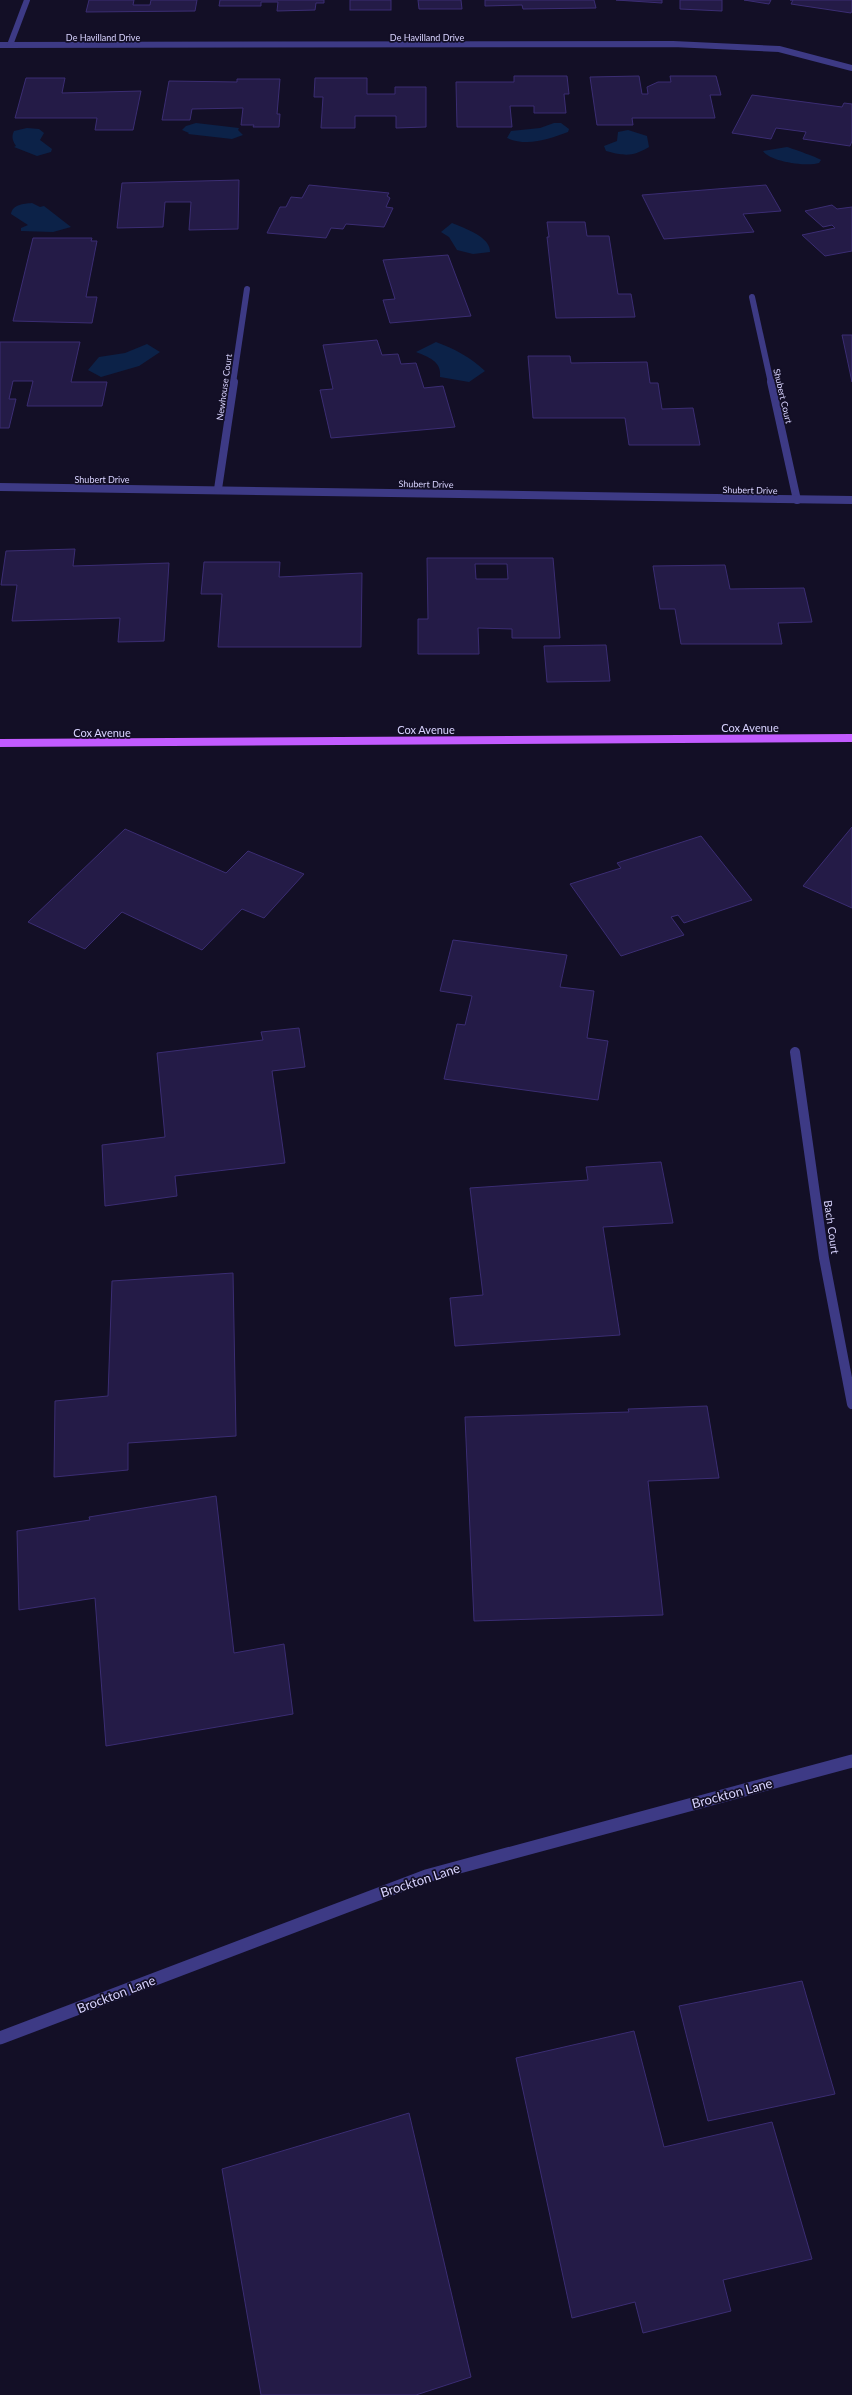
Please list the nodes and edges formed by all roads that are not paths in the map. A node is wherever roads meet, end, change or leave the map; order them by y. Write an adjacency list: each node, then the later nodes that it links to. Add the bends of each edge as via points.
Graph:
1 (27, 0): 3 (street)
2 (0, 45): 3 (street, De Havilland Drive)
3 (10, 45): 4 (street, De Havilland Drive, via 673,44 779,49)
4 (852, 68)
5 (247, 289): 8 (street, Newhouse Court)
6 (752, 297): 9 (street, Shubert Court)
7 (0, 487): 8 (street, Shubert Drive)
8 (218, 489): 9 (street, Shubert Drive)
9 (797, 500): 10 (street, Shubert Drive)
10 (852, 500)
11 (852, 738): 12 (main road, Cox Avenue)
12 (0, 743)
13 (795, 1052): 14 (street, Bach Court, via 824,1258)
14 (852, 1404)
15 (852, 1761): 16 (street, Brockton Lane, via 426,1876)
16 (0, 2038)

